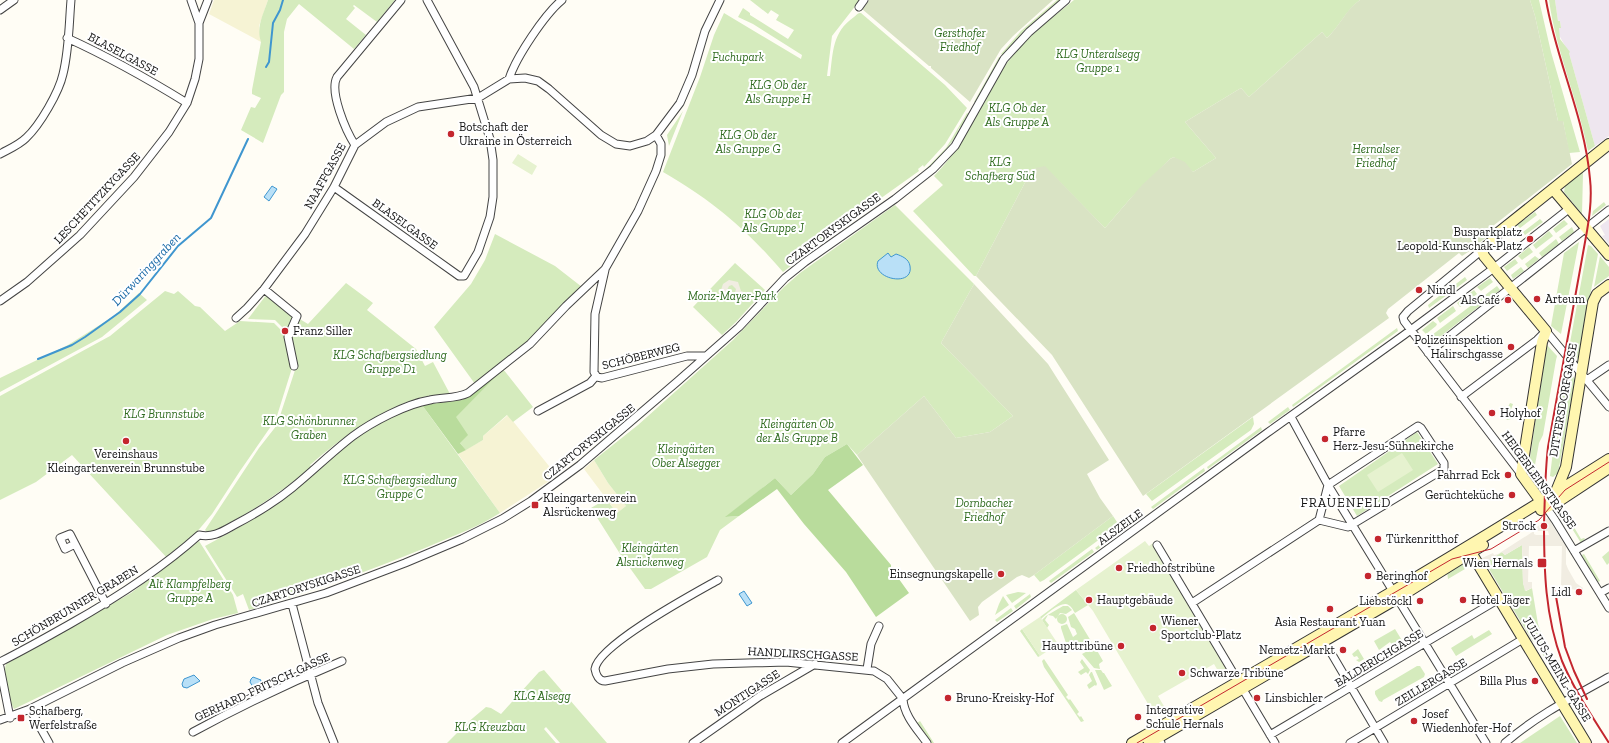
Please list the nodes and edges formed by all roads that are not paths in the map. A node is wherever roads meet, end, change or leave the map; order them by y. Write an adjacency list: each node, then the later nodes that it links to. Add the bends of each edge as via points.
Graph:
1 (14, 0): 12 (street)
2 (71, 0): 14 (street)
3 (191, 0): 13 (street)
4 (208, 0): 13 (street, LESCHETITZKYGASSE)
5 (401, 0): 20 (street, via 337,77 334,84 343,120)
6 (427, 0): 16 (street)
7 (562, 0): 15 (street, via 541,24 513,68)
8 (720, 0): 18 (street, via 705,31 692,75 680,103)
9 (864, 0): 11 (street)
10 (1066, 0): 39 (street, CZARTORYSKIGASSE, via 1029,32 1004,59 955,146 933,169 785,278 739,326)
11 (859, 7)
12 (0, 10)
13 (199, 23): 17 (street, LESCHETITZKYGASSE, via 199,59)
14 (68, 38): 17 (street, BLASELGASSE, via 127,67); 21 (street, via 63,74 44,114 27,137)
15 (510, 79): 16 (street, NAAFFGASSE); 18 (street, via 526,78 538,81 601,135 616,144 630,146 647,141)
16 (478, 98): 20 (street, NAAFFGASSE, via 429,104 407,110); 22 (street, BLASELGASSE, via 490,139 493,160 492,197 490,217 484,236 472,265 464,276 453,272)
17 (187, 102): 34 (street, LESCHETITZKYGASSE, via 169,132 134,177 89,225 32,278)
18 (656, 135): 30 (street, SCHÖNBRUNNER GRABEN, via 661,144 661,155 656,171 638,211)
19 (1609, 144): 23 (street)
20 (355, 145): 22 (street, NAAFFGASSE)
21 (0, 154)
22 (334, 187): 33 (street, NAAFFGASSE, via 305,234)
23 (1553, 189): 24 (street); 27 (street, via 1498,233)
24 (1570, 208): 26 (street); 29 (street, ALSZEILE)
25 (1609, 210): 26 (street)
26 (1586, 228): 28 (street); 32 (street)
27 (1482, 250): 29 (street); 36 (street, via 1408,311 1403,318)
28 (1609, 255)
29 (1494, 268): 32 (street); 36 (street, ALSZEILE)
30 (605, 269): 42 (street, SCHÖBERWEG, via 595,314); 66 (street, SCHÖNBRUNNER GRABEN, via 530,344 468,393 414,404 381,419 354,435 280,498 214,536 199,535 150,575)
31 (1609, 285): 43 (street, DITTERSDORFGASSE, via 1597,294 1593,302)
32 (1510, 287): 37 (street); 38 (street)
33 (264, 289): 35 (street, NAAFFGASSE); 41 (street, via 297,316 288,337)
34 (0, 301)
35 (236, 318)
36 (1410, 330): 38 (street, HEIGERLEINSTRASSE); 47 (street, ALSZEILE)
37 (1546, 331): 43 (street); 44 (street); 49 (street, via 1542,342)
38 (1428, 353): 44 (street, HEIGERLEINSTRASSE)
39 (705, 356): 42 (street, SCHÖBERWEG, via 687,356 602,378); 67 (street, CZARTORYSKIGASSE, via 575,469 517,510 462,539 405,563)
40 (1609, 365): 43 (street)
41 (294, 366)
42 (596, 376): 46 (street, via 590,383)
43 (1584, 376): 45 (street); 51 (street, DITTERSDORFGASSE, via 1566,466)
44 (1461, 397): 49 (street, HEIGERLEINSTRASSE)
45 (1609, 407)
46 (538, 411)
47 (1291, 417): 50 (street); 83 (street, ALSZEILE)
48 (1609, 462): 51 (street); 52 (street, via 1558,501)
49 (1521, 474): 52 (street, HEIGERLEINSTRASSE)
50 (1328, 485): 53 (street); 54 (street); 54 (street, via 1418,426 1422,428 1445,467)
51 (1556, 492): 52 (street, DITTERSDORFGASSE)
52 (1543, 505): 58 (street); 59 (street, HEIGERLEINSTRASSE)
53 (1318, 520): 54 (street, via 1346,527); 65 (street)
54 (1354, 524): 63 (street)
55 (1609, 531): 59 (street)
56 (75, 544): 66 (street)
57 (1157, 545): 65 (street)
58 (1470, 550): 63 (street); 64 (street, JULIUS-MEINL-GASSE)
59 (1574, 551): 62 (street, HEIGERLEINSTRASSE)
60 (718, 580): 75 (street, HANDLIRSCHGASSE, via 623,639 598,660 595,669 598,677 605,681 668,669 727,663)
61 (1609, 588): 62 (street)
62 (1600, 593): 68 (street, HEIGERLEINSTRASSE)
63 (1398, 597): 71 (street); 72 (street)
64 (1499, 599): 70 (street, JULIUS-MEINL-GASSE); 72 (street, BALDERICHGASSE)
65 (1192, 603): 80 (street)
66 (106, 604): 74 (street, SCHÖNBRUNNER GRABEN)
67 (292, 604): 78 (street); 85 (street, CZARTORYSKIGASSE, via 179,638)
68 (1609, 608)
69 (879, 626): 77 (street, via 871,644)
70 (1523, 639): 81 (street, ZEILLERGASSE); 84 (street, JULIUS-MEINL-GASSE)
71 (1323, 641): 80 (street); 82 (street)
72 (1426, 642): 81 (street); 82 (street, BALDERICHGASSE)
73 (342, 661): 78 (street, GERHARD-FRITSCH-GASSE)
74 (0, 662)
75 (815, 664): 77 (street, HANDLIRSCHGASSE); 94 (street, MONTIGASSE, via 760,696)
76 (0, 667): 86 (street)
77 (867, 669): 83 (street, HANDLIRSCHGASSE, via 884,676)
78 (310, 674): 89 (street, GERHARD-FRITSCH-GASSE); 93 (street)
79 (1609, 676): 84 (street)
80 (1238, 682): 90 (street); 91 (street)
81 (1450, 683): 88 (street, ZEILLERGASSE); 102 (street)
82 (1351, 687): 88 (street); 91 (street, BALDERICHGASSE)
83 (903, 699): 95 (street, ALSZEILE); 96 (street, HANDLIRSCHGASSE, via 906,713)
84 (1562, 704): 103 (street, via 1517,732); 104 (street, JULIUS-MEINL-GASSE)
85 (30, 709): 86 (street, CZARTORYSKIGASSE); 92 (street)
86 (10, 718): 87 (street, CZARTORYSKIGASSE)
87 (0, 720)
88 (1375, 728): 100 (street, ZEILLERGASSE); 101 (street)
89 (193, 732)
90 (1156, 734): 97 (street); 98 (street)
91 (1270, 735): 99 (street)
92 (49, 743)
93 (334, 743)
94 (693, 743)
95 (842, 743)
96 (927, 743)
97 (1132, 743)
98 (1149, 743)
99 (1275, 743)
100 (1350, 743)
101 (1384, 743)
102 (1486, 743)
103 (1505, 743)
104 (1586, 743)

